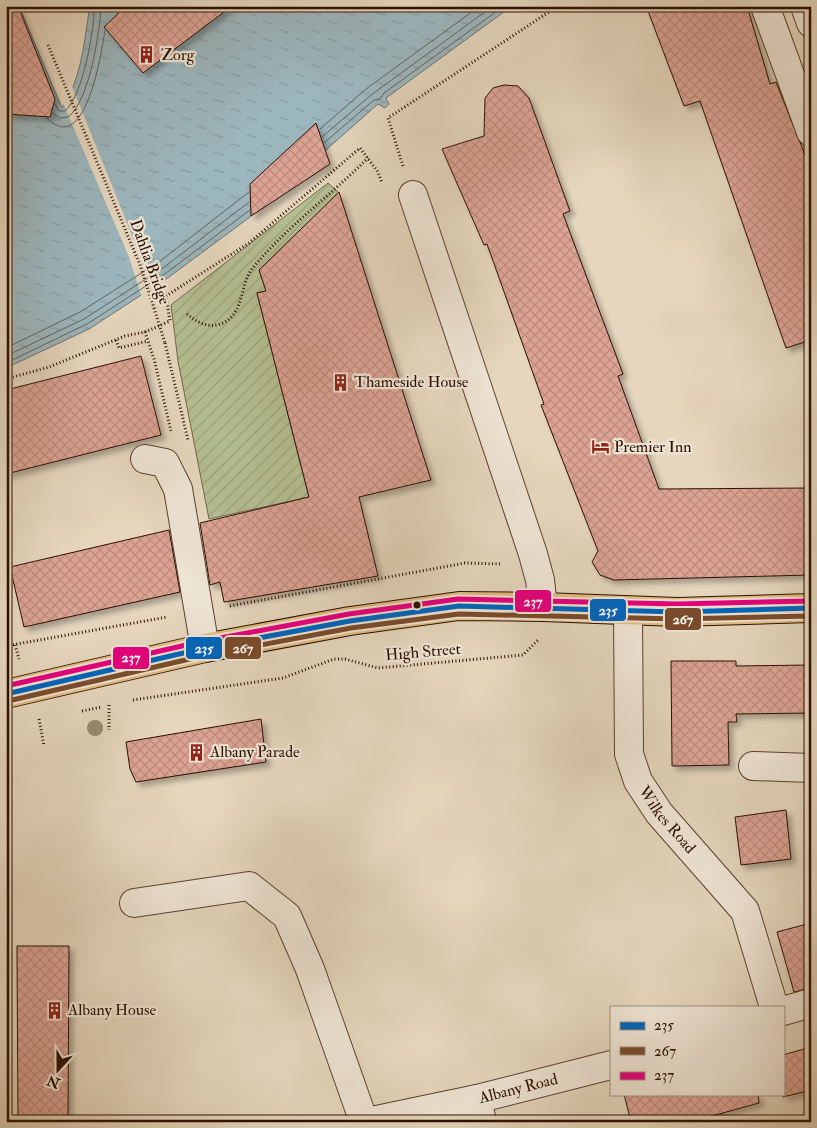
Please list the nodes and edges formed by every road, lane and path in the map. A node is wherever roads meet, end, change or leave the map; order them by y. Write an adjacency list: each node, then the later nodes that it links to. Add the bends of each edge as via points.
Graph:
1 (558, 6): 9 (path, via 388,118)
2 (764, 6): 6 (street)
3 (804, 6): 4 (street)
4 (811, 23)
5 (48, 45): 16 (path, Dahlia Bridge, bridge, via 140,265 165,343)
6 (811, 132)
7 (368, 158): 8 (path); 10 (path, via 252,270 235,314 210,326 198,323); 11 (path, via 360,148 250,243 166,296 170,321)
8 (385, 190)
9 (413, 195): 18 (street, via 533,554)
10 (187, 314)
11 (145, 332): 12 (path); 13 (path)
12 (116, 340): 13 (path, via 119,348); 14 (path, via 49,367)
13 (148, 341): 15 (path)
14 (6, 379)
15 (172, 433)
16 (188, 444)
17 (145, 459): 23 (street, via 165,463 178,489)
18 (543, 607): 20 (main road); 23 (main road, via 459,606 350,621)
19 (811, 608): 20 (main road)
20 (628, 612): 37 (street, Wilkes Road, via 629,754 634,772 659,813 745,911)
21 (546, 637): 26 (path, High Street, via 523,655 378,668 334,659 283,678)
22 (6, 646): 24 (path, via 15,645)
23 (205, 648): 25 (main road, via 47,686)
24 (17, 650)
25 (8, 692)
26 (123, 701)
27 (114, 702): 28 (path)
28 (109, 706): 29 (path); 31 (path)
29 (76, 712)
30 (40, 723): 32 (path)
31 (109, 730)
32 (44, 746)
33 (753, 766): 34 (street)
34 (811, 768)
35 (134, 903): 41 (street, via 249,886 287,916 310,968)
36 (811, 1003): 38 (street)
37 (774, 1006)
38 (784, 1011)
39 (610, 1065): 40 (street, Albany Road)
40 (480, 1110): 41 (street, Albany Road)
41 (365, 1122)

